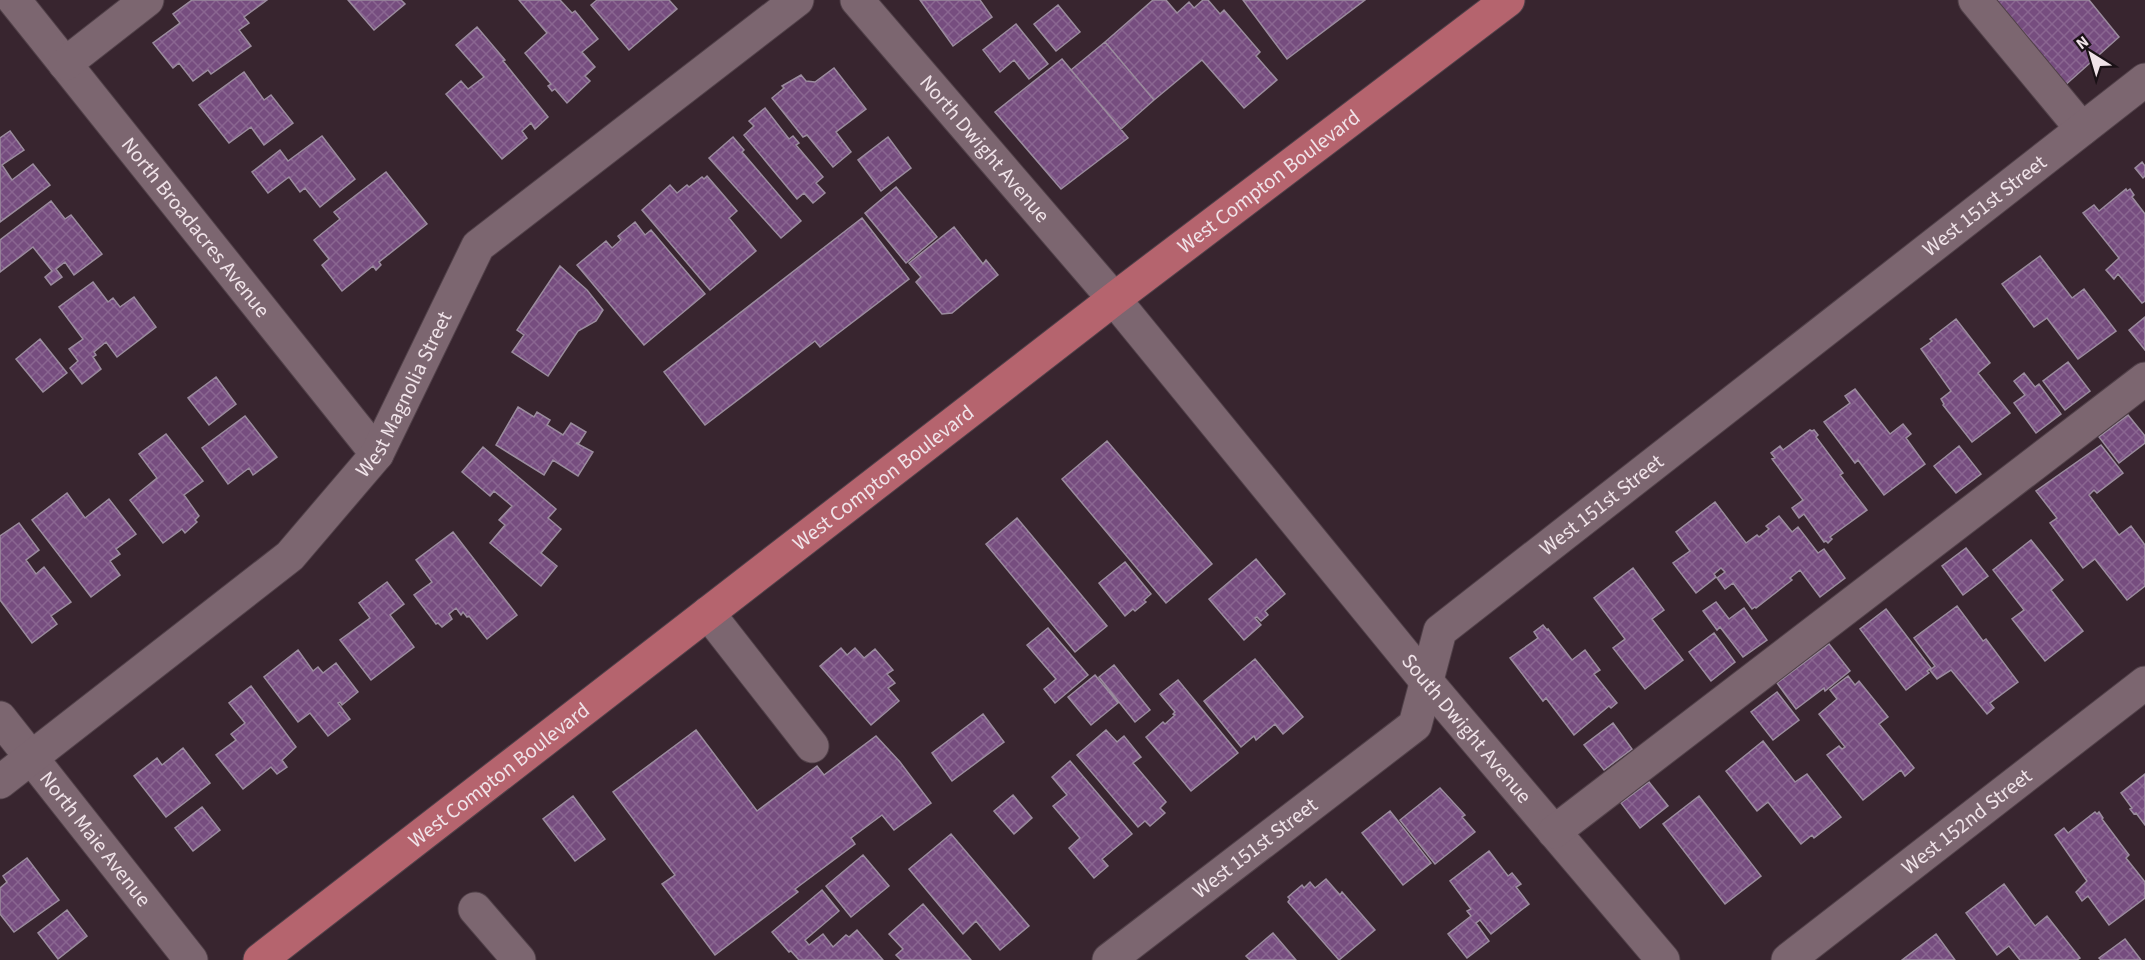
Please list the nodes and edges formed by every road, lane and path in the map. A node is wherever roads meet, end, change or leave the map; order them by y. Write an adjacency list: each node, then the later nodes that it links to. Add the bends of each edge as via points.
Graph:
1 (14, 0): 7 (street, North Broadacres Avenue)
2 (147, 0): 7 (street)
3 (797, 0): 12 (street, West Magnolia Street, via 478,246)
4 (857, 0): 10 (street, North Dwight Avenue)
5 (1975, 0): 9 (street)
6 (1496, 3): 10 (main road, West Compton Boulevard)
7 (65, 64): 12 (street, North Broadacres Avenue)
8 (2145, 80): 9 (street, West 151st Street)
9 (2082, 129): 14 (street, West 151st Street, via 1440,631)
10 (1114, 299): 13 (main road, West Compton Boulevard); 14 (street, South Dwight Avenue)
11 (2145, 379): 20 (street)
12 (377, 454): 18 (street, West Magnolia Street, via 290,556)
13 (708, 613): 17 (street); 23 (main road, West Compton Boulevard)
14 (1426, 682): 20 (street, South Dwight Avenue); 25 (street, West 151st Street, via 1415,726)
15 (2145, 683): 27 (street, West 152nd Street)
16 (0, 718): 18 (street, North Maie Avenue)
17 (812, 746)
18 (31, 759): 19 (street, West Magnolia Street); 22 (street, North Maie Avenue)
19 (0, 782)
20 (1554, 832): 26 (street, South Dwight Avenue)
21 (475, 909): 24 (street)
22 (191, 960)
23 (260, 960)
24 (519, 960)
25 (1109, 960)
26 (1663, 960)
27 (1788, 960)

